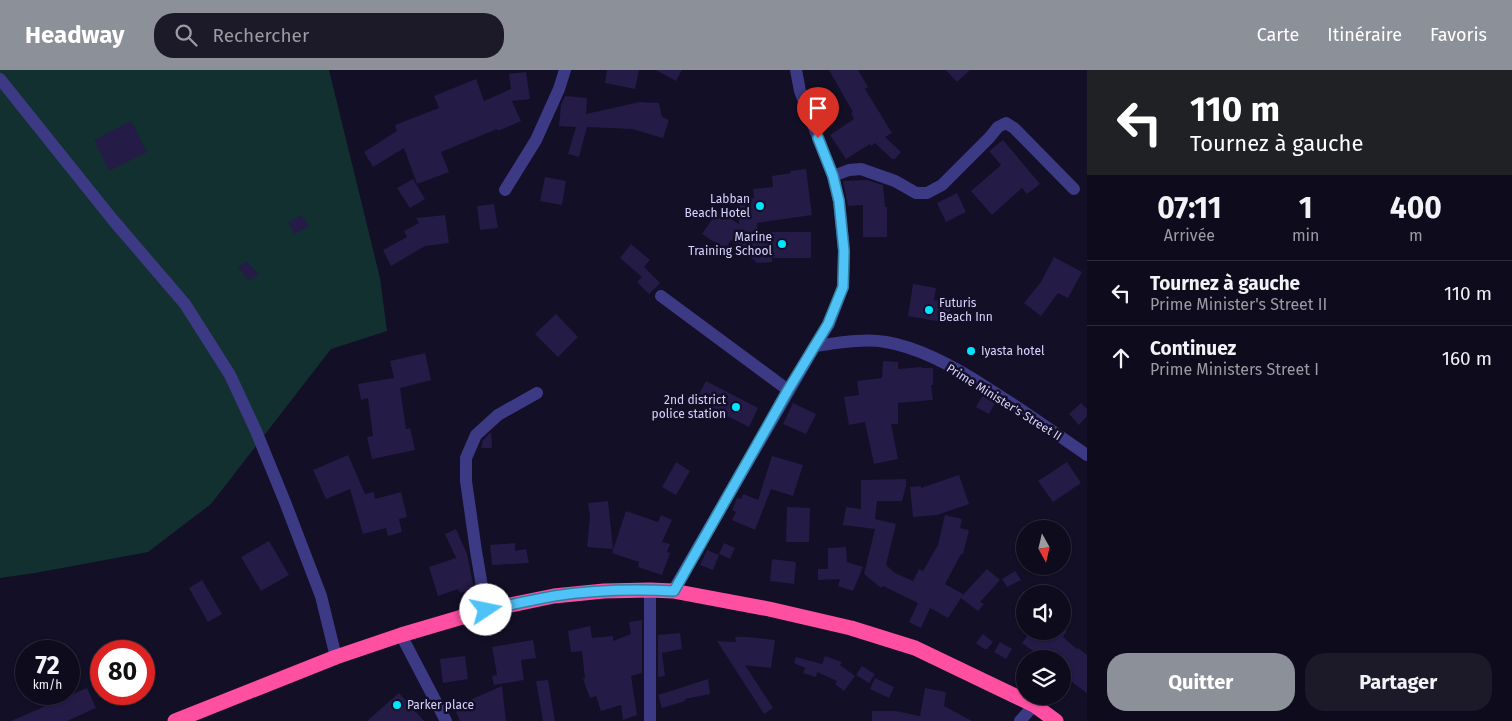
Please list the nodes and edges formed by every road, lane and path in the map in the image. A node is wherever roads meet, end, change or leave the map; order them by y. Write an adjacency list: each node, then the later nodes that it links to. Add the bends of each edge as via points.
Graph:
1 (565, 70): 6 (street, via 536,140)
2 (796, 70): 4 (street, via 800,91)
3 (0, 79): 16 (street, via 185,304 230,375 256,431 321,596)
4 (833, 176): 5 (street, via 861,169 895,181 916,193 927,193 942,185 998,127 1006,123); 8 (street, via 844,251 843,287)
5 (1074, 189)
6 (504, 190)
7 (661, 296): 9 (street)
8 (815, 346): 9 (street); 11 (street, Prime Minister's Street II, via 848,341 886,342 924,353 1013,404)
9 (788, 390): 13 (street)
10 (537, 393): 14 (street, via 498,415 476,435 466,458 466,481)
11 (1087, 455)
12 (650, 590): 13 (highway); 14 (highway, via 554,596); 21 (street)
13 (674, 591): 17 (highway, via 852,628 915,648)
14 (486, 610): 15 (highway)
15 (401, 635): 16 (highway); 20 (street)
16 (336, 657): 19 (highway)
17 (1016, 696)
18 (1034, 705): 22 (street); 23 (highway)
19 (175, 721)
20 (446, 721)
21 (650, 721)
22 (1020, 721)
23 (1056, 721)

